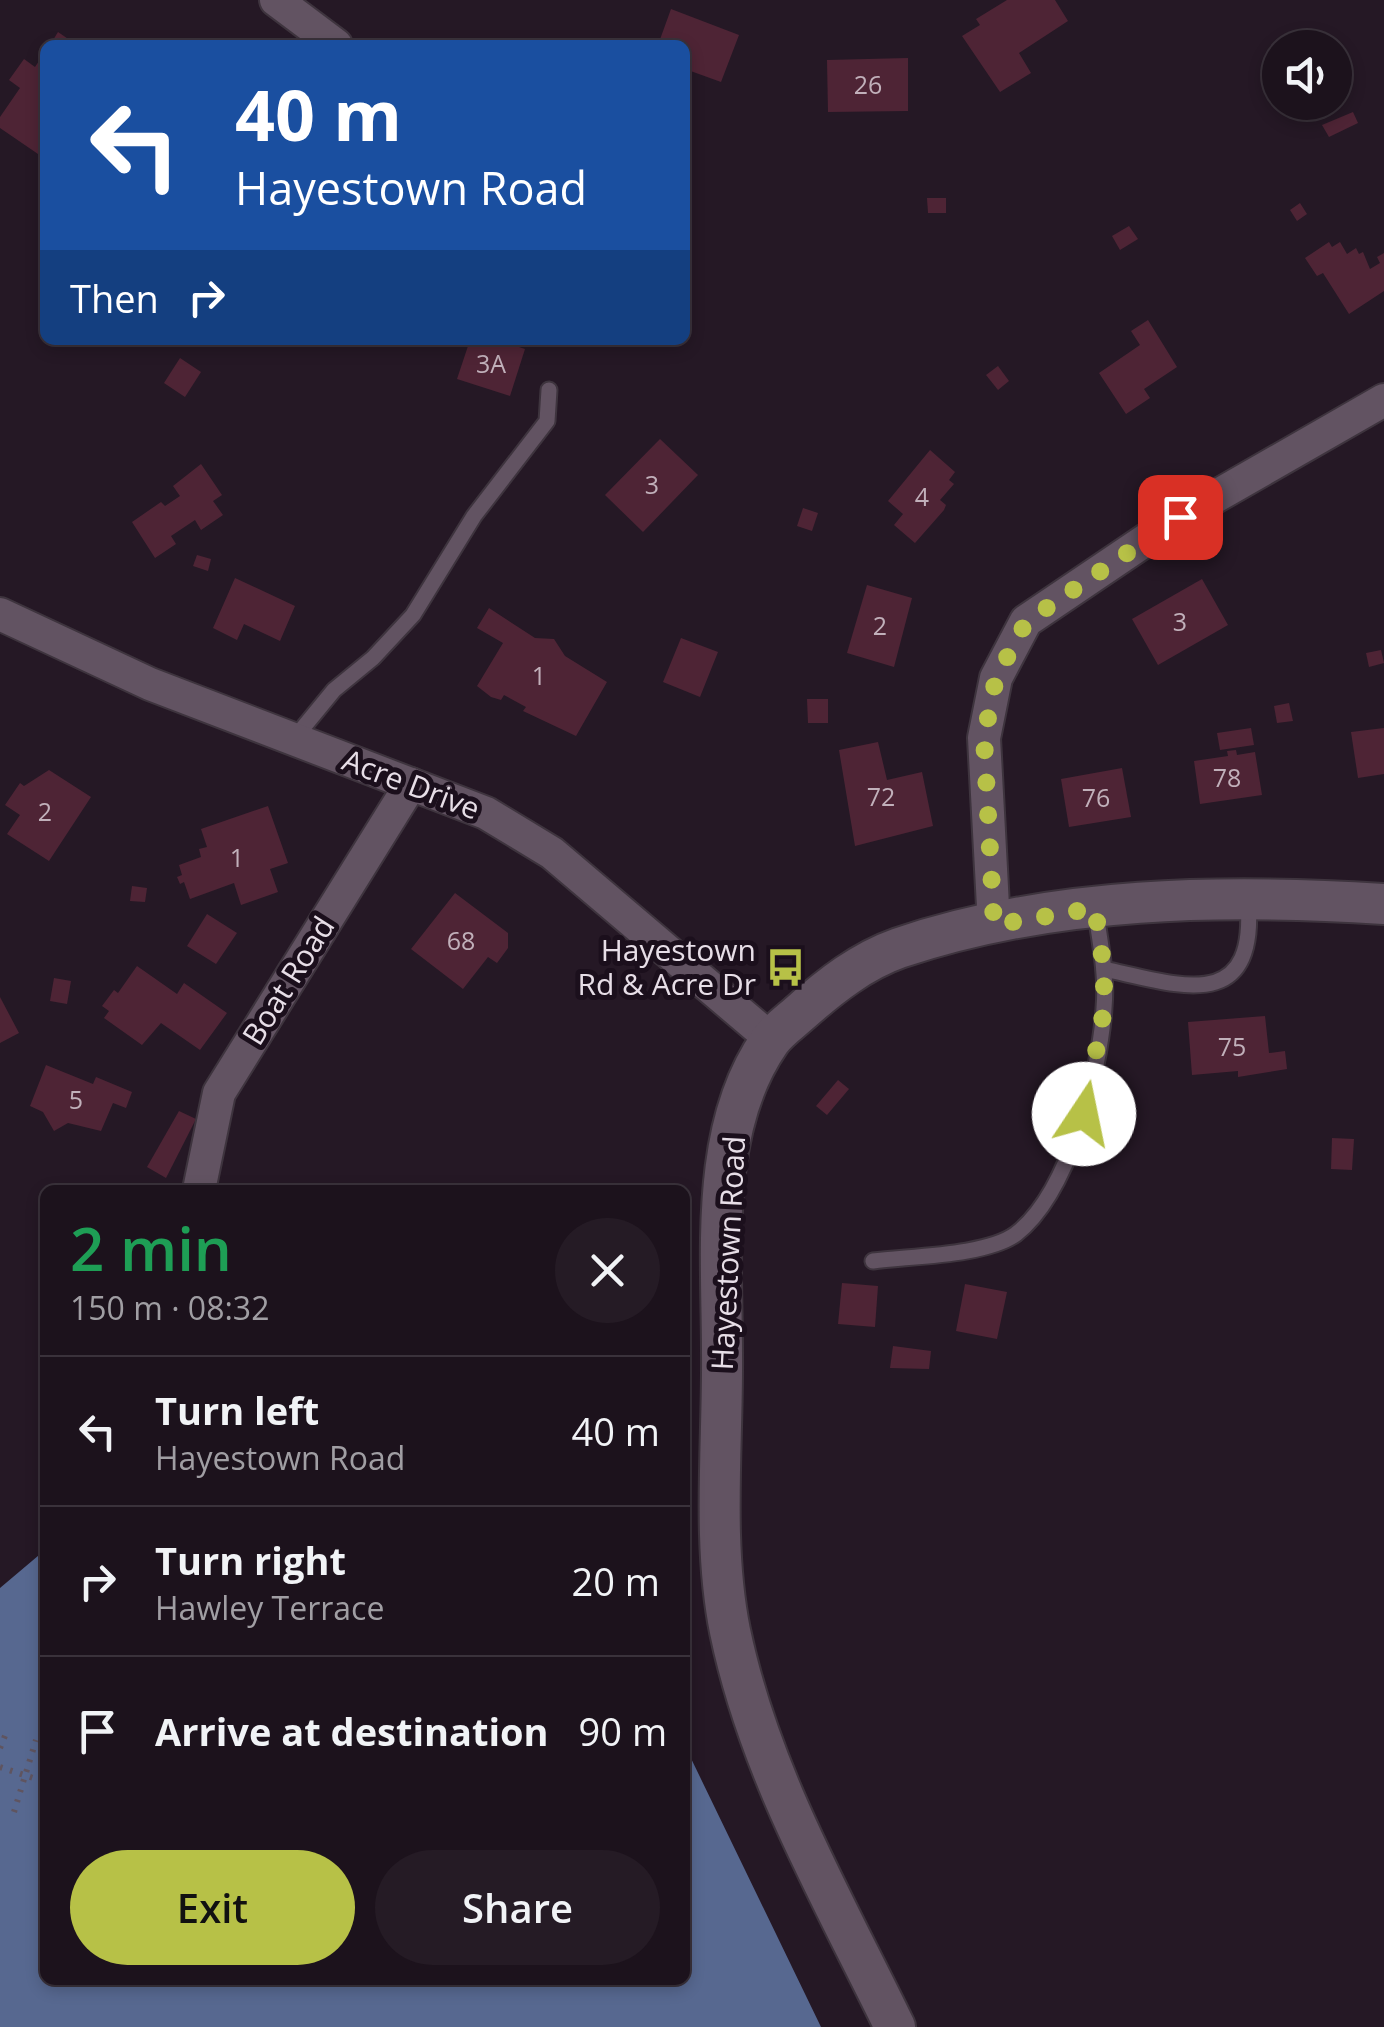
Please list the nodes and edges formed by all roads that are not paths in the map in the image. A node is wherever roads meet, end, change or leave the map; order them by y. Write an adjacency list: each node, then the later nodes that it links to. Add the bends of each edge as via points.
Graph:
1 (276, 0): 2 (street)
2 (329, 40)
3 (549, 390): 6 (lane, via 547,421 474,516 413,616 334,690)
4 (1384, 400): 11 (street, via 1180,517 1026,622 996,678 984,738)
5 (0, 614): 6 (street, Acre Drive, via 150,684)
6 (293, 740): 7 (street, Acre Drive)
7 (411, 784): 13 (street, Acre Drive, via 486,813 552,853); 14 (street, Boat Road, via 219,1093)
8 (1247, 898): 9 (street, Hayestown Road); 10 (street, Hayestown Road); 12 (lane, via 1245,952 1217,985 1196,988)
9 (1384, 904)
10 (1095, 908): 11 (street, Hayestown Road); 12 (lane)
11 (994, 925): 13 (street, Hayestown Road, via 898,949 859,968)
12 (1104, 969): 15 (lane, via 1104,1010 1084,1114 1048,1197 1015,1235 980,1248)
13 (771, 1039): 16 (street, Hayestown Road, via 728,1150 722,1321 729,1627 773,1774)
14 (200, 1185)
15 (873, 1261)
16 (896, 2027)

